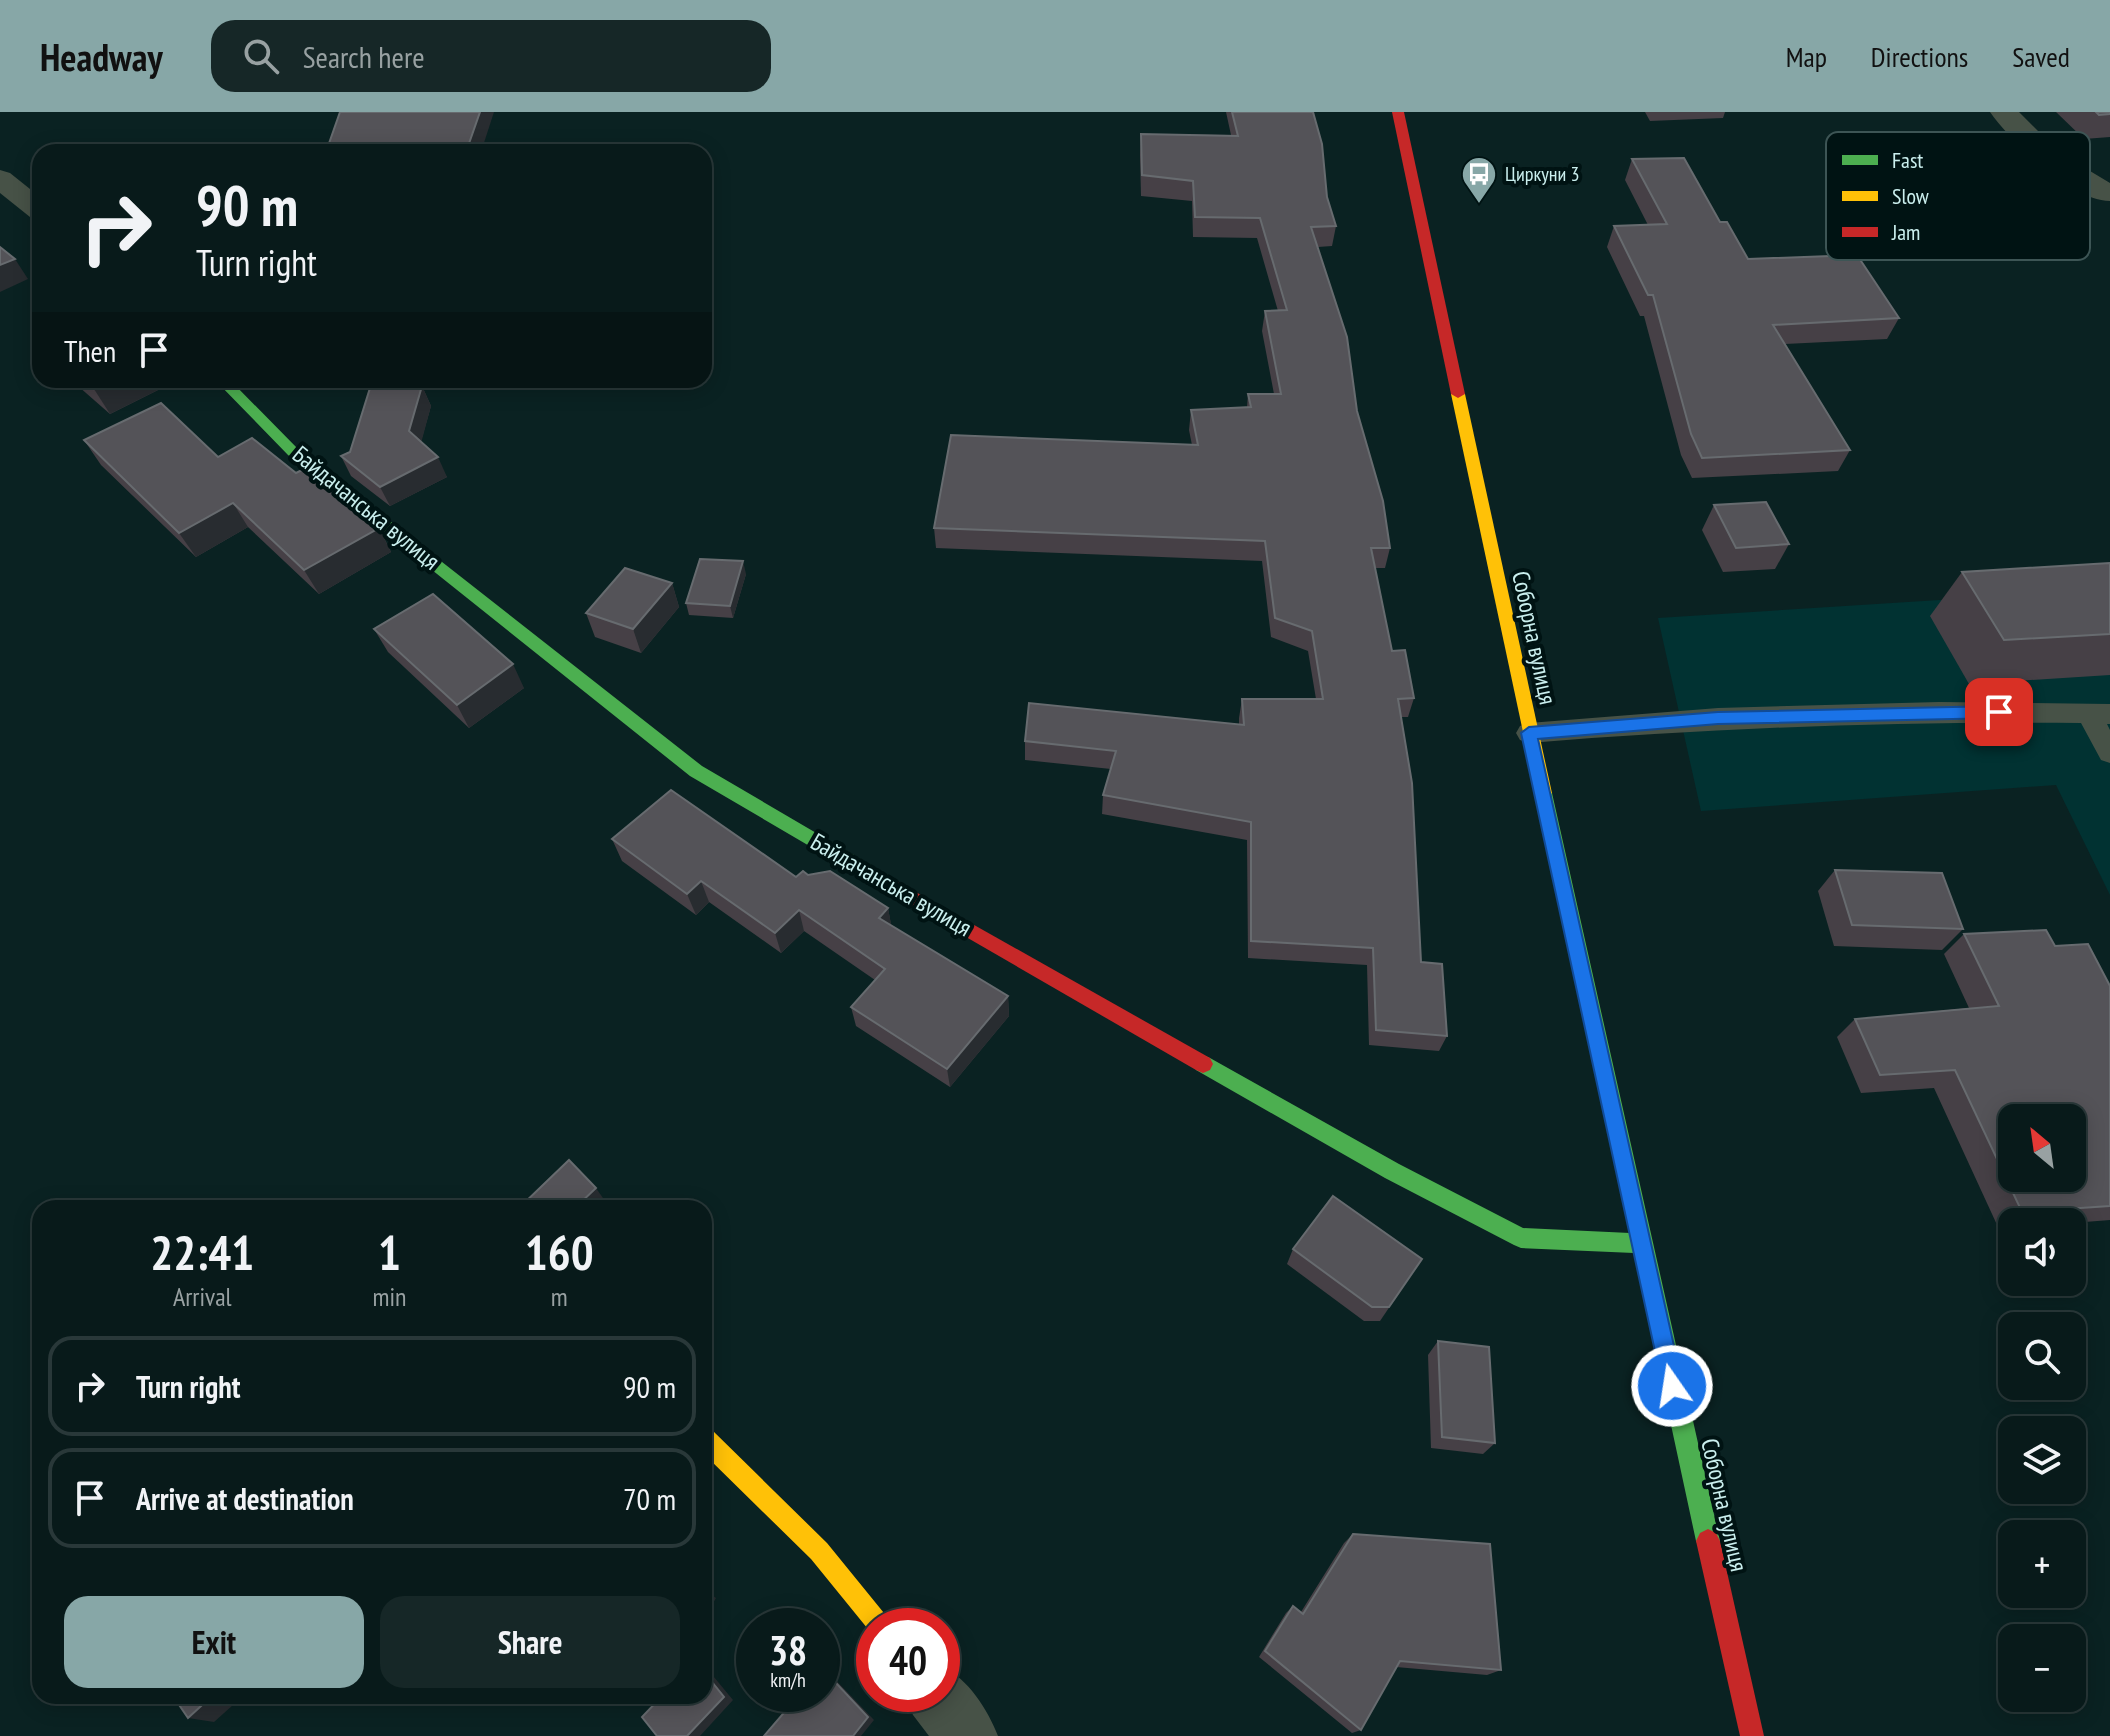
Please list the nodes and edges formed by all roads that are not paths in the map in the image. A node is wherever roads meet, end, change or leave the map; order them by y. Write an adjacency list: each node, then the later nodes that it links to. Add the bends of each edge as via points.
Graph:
1 (1398, 112): 10 (street, Соборна вулиця)
2 (2004, 112): 3 (street)
3 (2024, 132)
4 (0, 179): 7 (street)
5 (2090, 186): 6 (street)
6 (2107, 197)
7 (32, 205)
8 (230, 388): 12 (street, Байдачанська вулиця, via 293,452 696,771 1064,986 1521,1238)
9 (2099, 713): 10 (lane, via 1718,718); 11 (lane)
10 (1529, 733): 12 (street, Соборна вулиця)
11 (2110, 753)
12 (1640, 1243): 17 (street, Соборна вулиця)
13 (712, 1446): 14 (street, via 819,1551)
14 (865, 1608)
15 (949, 1712): 16 (street)
16 (968, 1736)
17 (1752, 1736)

